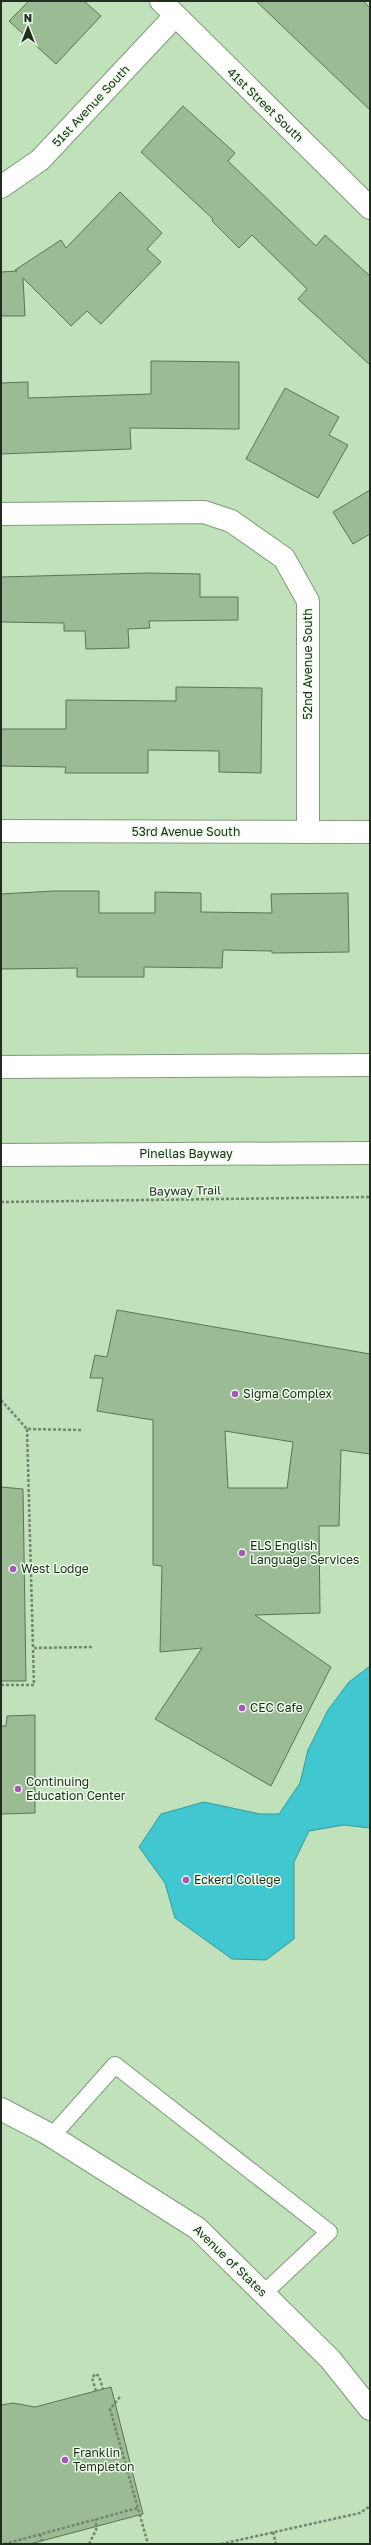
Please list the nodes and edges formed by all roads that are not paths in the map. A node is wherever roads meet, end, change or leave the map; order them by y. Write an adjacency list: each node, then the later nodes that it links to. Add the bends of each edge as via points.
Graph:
1 (168, 9): 2 (street, 51st Avenue South, via 40,160); 3 (street, 41st Street South)
2 (1, 188)
3 (370, 208)
4 (1, 514): 6 (street, 52nd Avenue South, via 204,512 230,521 284,558 308,601)
5 (1, 831): 6 (street, 53rd Avenue South)
6 (308, 832): 7 (street, 53rd Avenue South)
7 (370, 832)
8 (370, 1065): 10 (street)
9 (1, 1067): 10 (street)
10 (30, 1067): 11 (street)
11 (1, 1072)
12 (370, 1153): 13 (street, Pinellas Bayway)
13 (1, 1155)
14 (1, 2108): 15 (street, Avenue of States)
15 (52, 2136): 16 (street, Avenue of States, via 197,2228); 16 (lane, via 115,2065 329,2232)
16 (264, 2293): 17 (street, Avenue of States, via 330,2359)
17 (370, 2409)

